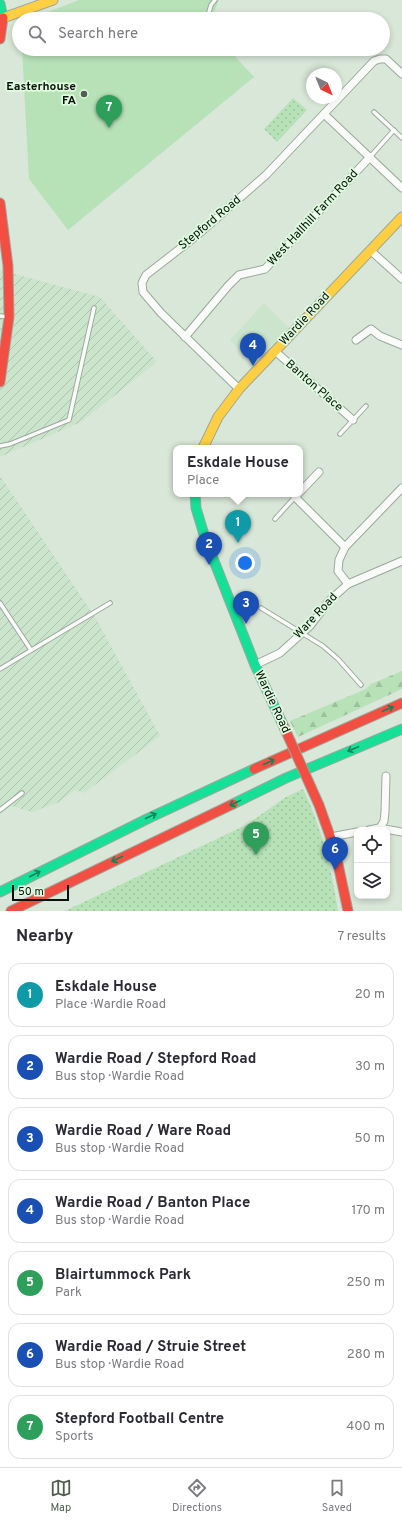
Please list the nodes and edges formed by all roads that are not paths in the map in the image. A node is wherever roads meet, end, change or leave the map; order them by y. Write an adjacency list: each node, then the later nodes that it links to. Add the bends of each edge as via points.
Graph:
1 (54, 0): 4 (main road)
2 (215, 0): 5 (lane)
3 (0, 4): 7 (main road)
4 (21, 12)
5 (209, 12)
6 (12, 15): 7 (main road)
7 (2, 19): 8 (main road)
8 (0, 39)
9 (402, 74): 11 (street, Stepford Road, via 386,59 374,61)
10 (374, 112): 12 (lane)
11 (324, 114): 14 (street); 22 (street, Stepford Road, via 266,175 195,237 146,275 142,283 143,292)
12 (394, 130): 13 (lane); 14 (lane)
13 (402, 138)
14 (370, 157): 15 (street); 22 (street, West Hallhill Farm Road, via 265,269 239,275)
15 (402, 188)
16 (0, 203): 21 (main road, via 8,266)
17 (402, 217): 18 (main road, Wardie Road)
18 (370, 250): 19 (street); 25 (main road, Wardie Road)
19 (402, 279)
20 (94, 308): 32 (lane, via 69,420)
21 (4, 317): 26 (main road)
22 (186, 336): 27 (street, Stepford Road)
23 (356, 340): 24 (street, via 371,329 380,336)
24 (402, 345)
25 (274, 352): 27 (main road, Wardie Road); 29 (street, Banton Place)
26 (0, 382)
27 (239, 388): 31 (main road, Wardie Road, via 218,415)
28 (366, 406): 29 (lane)
29 (353, 420): 30 (lane)
30 (340, 434)
31 (205, 445)
32 (0, 446)
33 (319, 472): 35 (street)
34 (402, 488): 40 (street)
35 (303, 489)
36 (195, 497): 48 (main road, Wardie Road, via 205,538)
37 (295, 497): 39 (lane)
38 (301, 497): 40 (street)
39 (275, 519)
40 (346, 547): 42 (street, via 339,560 338,571)
41 (402, 560): 42 (street, Ware Road)
42 (348, 584): 46 (street, Ware Road, via 329,600)
43 (0, 603): 47 (lane)
44 (110, 603): 47 (lane)
45 (261, 608): 46 (lane)
46 (302, 633): 48 (street, Ware Road, via 280,653); 50 (lane, via 338,659)
47 (31, 650): 49 (lane)
48 (255, 665): 60 (main road, Wardie Road, bridge)
49 (0, 669)
50 (361, 686)
51 (402, 703): 61 (main road, one-way to 51, via 178,804)
52 (402, 729): 62 (main road, one-way to 62, via 286,778)
53 (386, 776): 56 (street, via 384,821)
54 (22, 793): 55 (lane)
55 (0, 810)
56 (380, 827)
57 (390, 830): 58 (street)
58 (402, 832)
59 (354, 833): 60 (street)
60 (331, 837): 63 (main road, Wardie Road, via 340,867)
61 (0, 892)
62 (11, 911)
63 (348, 911)

